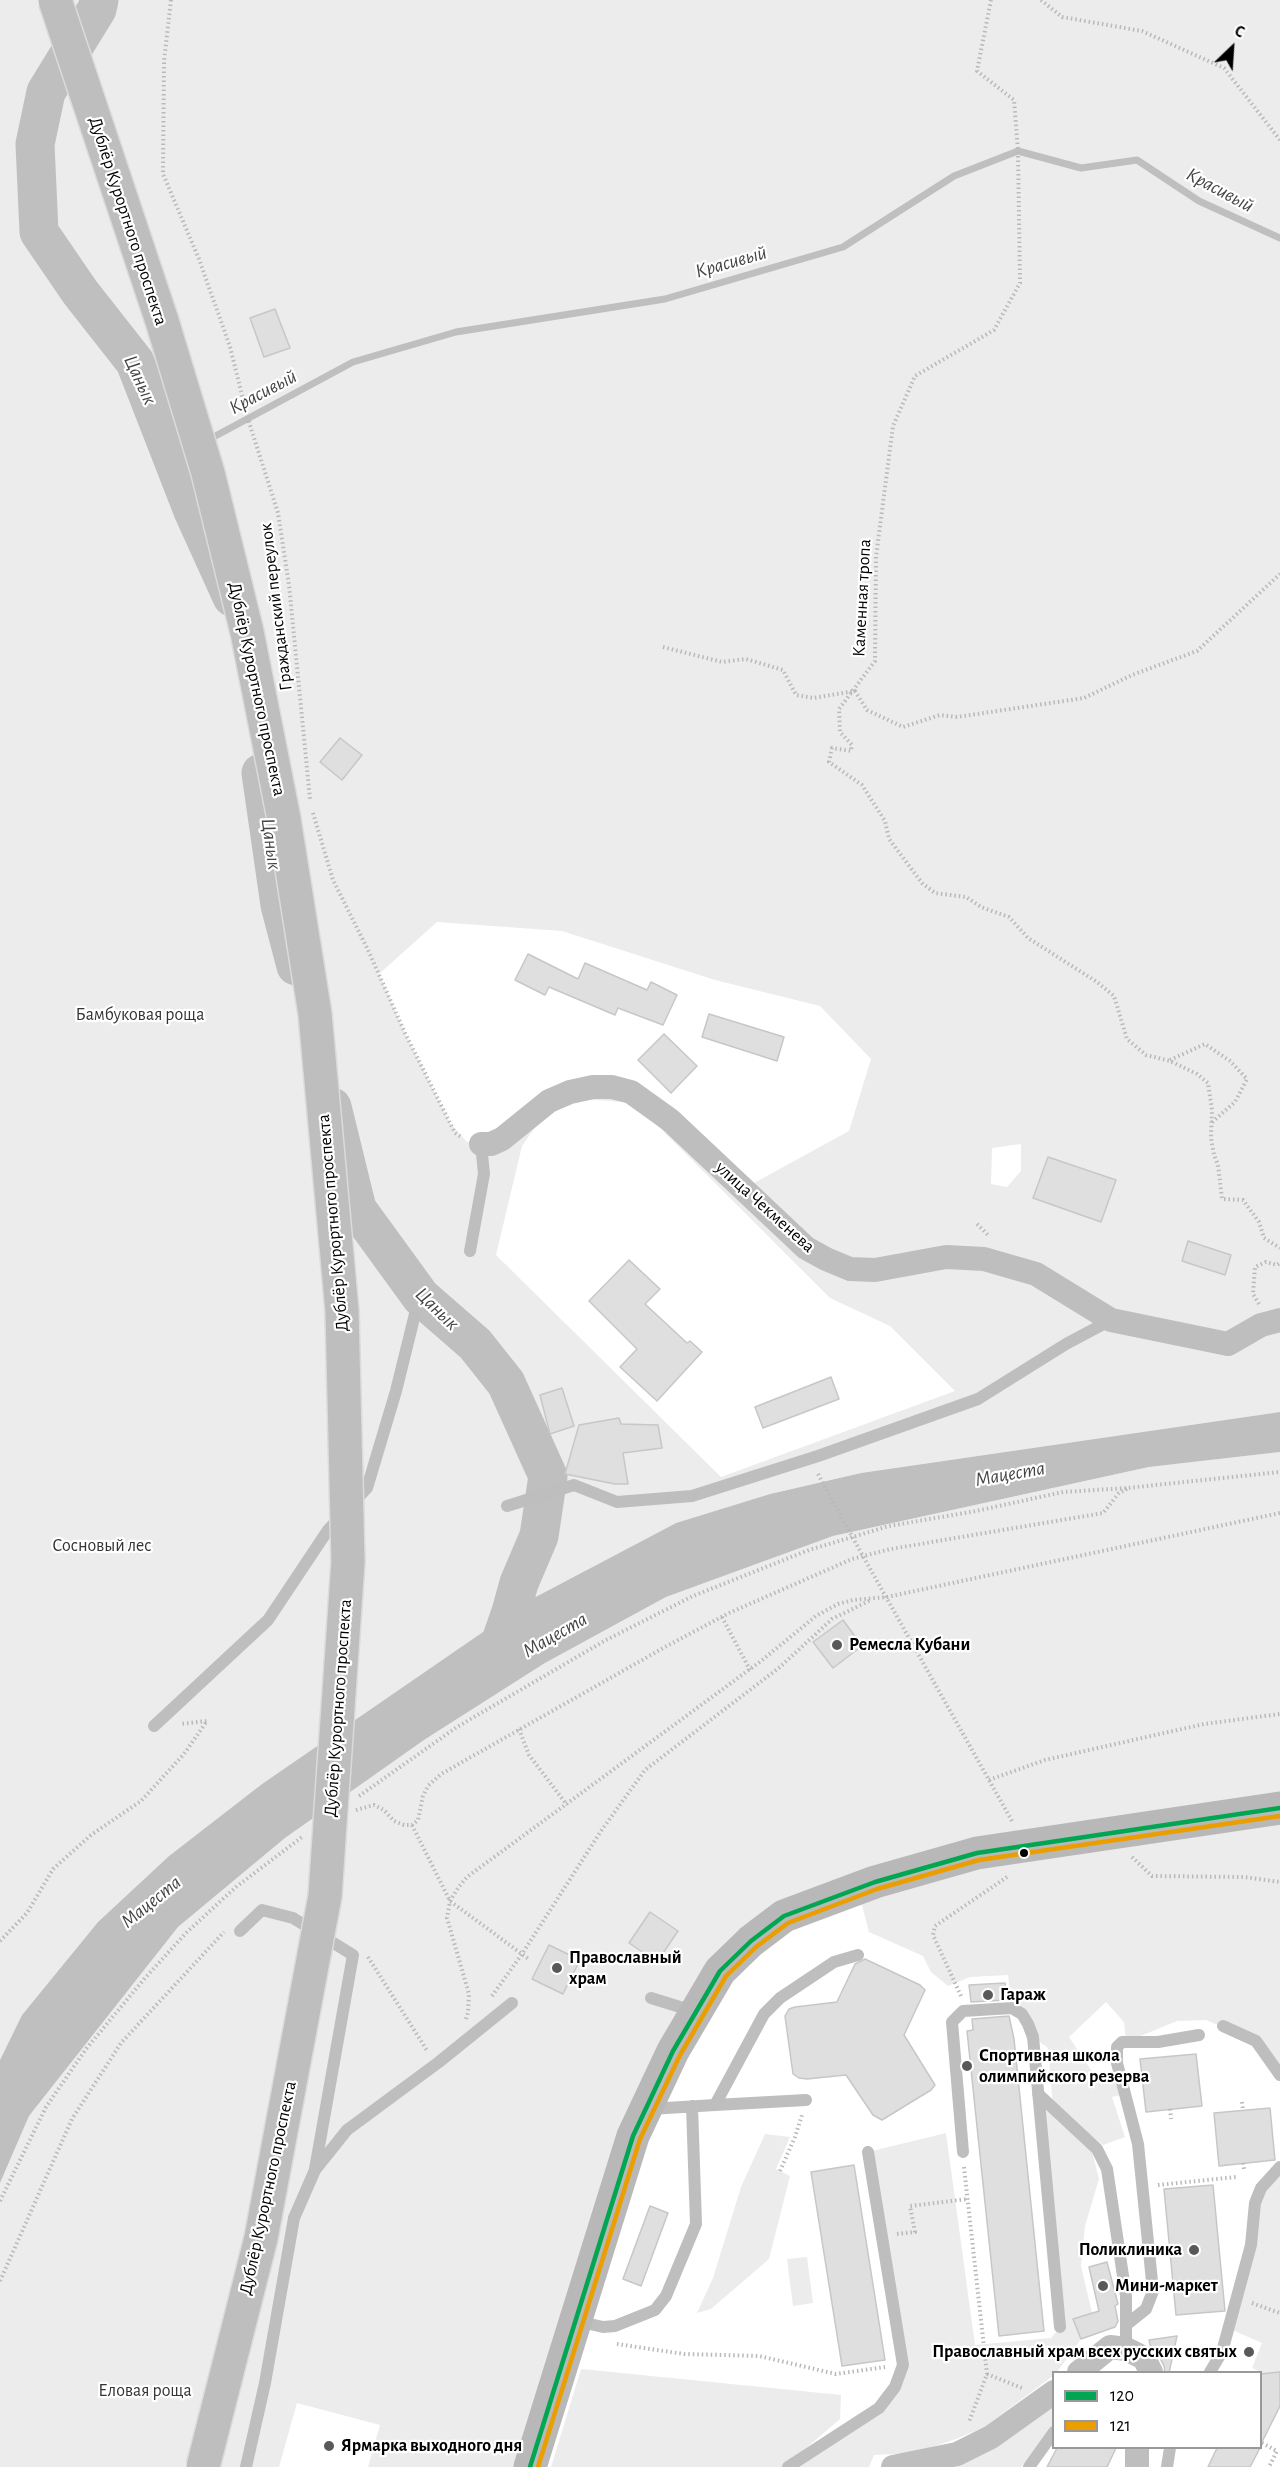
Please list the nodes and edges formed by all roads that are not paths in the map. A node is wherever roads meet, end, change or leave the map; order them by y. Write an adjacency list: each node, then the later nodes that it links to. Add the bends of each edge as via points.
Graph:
1 (55, 0): 38 (highway, Дублёр Курортного проспекта, bridge, via 208,473 247,632 284,819 315,1014 342,1311 348,1562 325,1896 261,2238)
2 (481, 1144): 3 (lane, via 484,1174); 5 (street, улица Чекменева, via 502,1139 549,1101 570,1092 593,1087 631,1092 670,1120 806,1248 826,1259 850,1269 875,1270 946,1257 984,1259 1036,1274)
3 (470, 1251)
4 (415, 1314): 8 (lane, via 367,1488 328,1530 268,1620)
5 (1111, 1320): 6 (street, улица Чекменева, via 1228,1344); 7 (lane, via 978,1399 692,1496 617,1502 574,1485)
6 (1271, 1323)
7 (507, 1506)
8 (154, 1726)
9 (1280, 1808): 14 (main road, via 977,1853 875,1882 784,1916 720,1971)
10 (240, 1931): 26 (lane, via 262,1910 293,1918 353,1955)
11 (858, 1955): 20 (lane, via 834,1962 780,1998 764,2014)
12 (651, 1998): 14 (lane)
13 (512, 2003): 26 (lane, via 347,2130)
14 (696, 2012): 22 (main road)
15 (1223, 2026): 17 (lane, via 1256,2041)
16 (1199, 2035): 28 (lane, via 1158,2042 1122,2042 1117,2047 1117,2063 1138,2144 1153,2291 1146,2309)
17 (1280, 2075)
18 (1038, 2094): 24 (lane, via 1033,2037 1022,2014 1012,2008 963,2011 952,2022 952,2029); 28 (lane, via 1097,2149 1107,2169 1126,2296); 29 (lane)
19 (806, 2100): 20 (lane)
20 (715, 2105): 21 (lane)
21 (692, 2106): 22 (lane); 27 (lane, via 696,2224 662,2304 615,2326)
22 (645, 2109): 27 (main road, via 633,2136)
23 (868, 2152): 41 (lane, via 903,2365 895,2387 879,2408)
24 (963, 2152)
25 (1280, 2167): 33 (lane, via 1261,2188 1255,2203 1251,2245 1237,2299 1222,2352)
26 (315, 2170): 39 (lane, via 294,2218 266,2384)
27 (589, 2324): 40 (main road)
28 (1126, 2325): 30 (lane)
29 (1060, 2327)
30 (1126, 2349): 31 (street, via 1110,2347); 32 (street, via 1144,2358)
31 (1088, 2369)
32 (1150, 2371)
33 (1211, 2371)
34 (1050, 2395): 42 (street, via 991,2437 957,2454)
35 (1052, 2433): 43 (lane)
36 (1137, 2449): 44 (street)
37 (1170, 2449): 45 (lane)
38 (203, 2467)
39 (246, 2467)
40 (530, 2467)
41 (788, 2467)
42 (901, 2467)
43 (1029, 2467)
44 (1137, 2467)
45 (1167, 2467)

